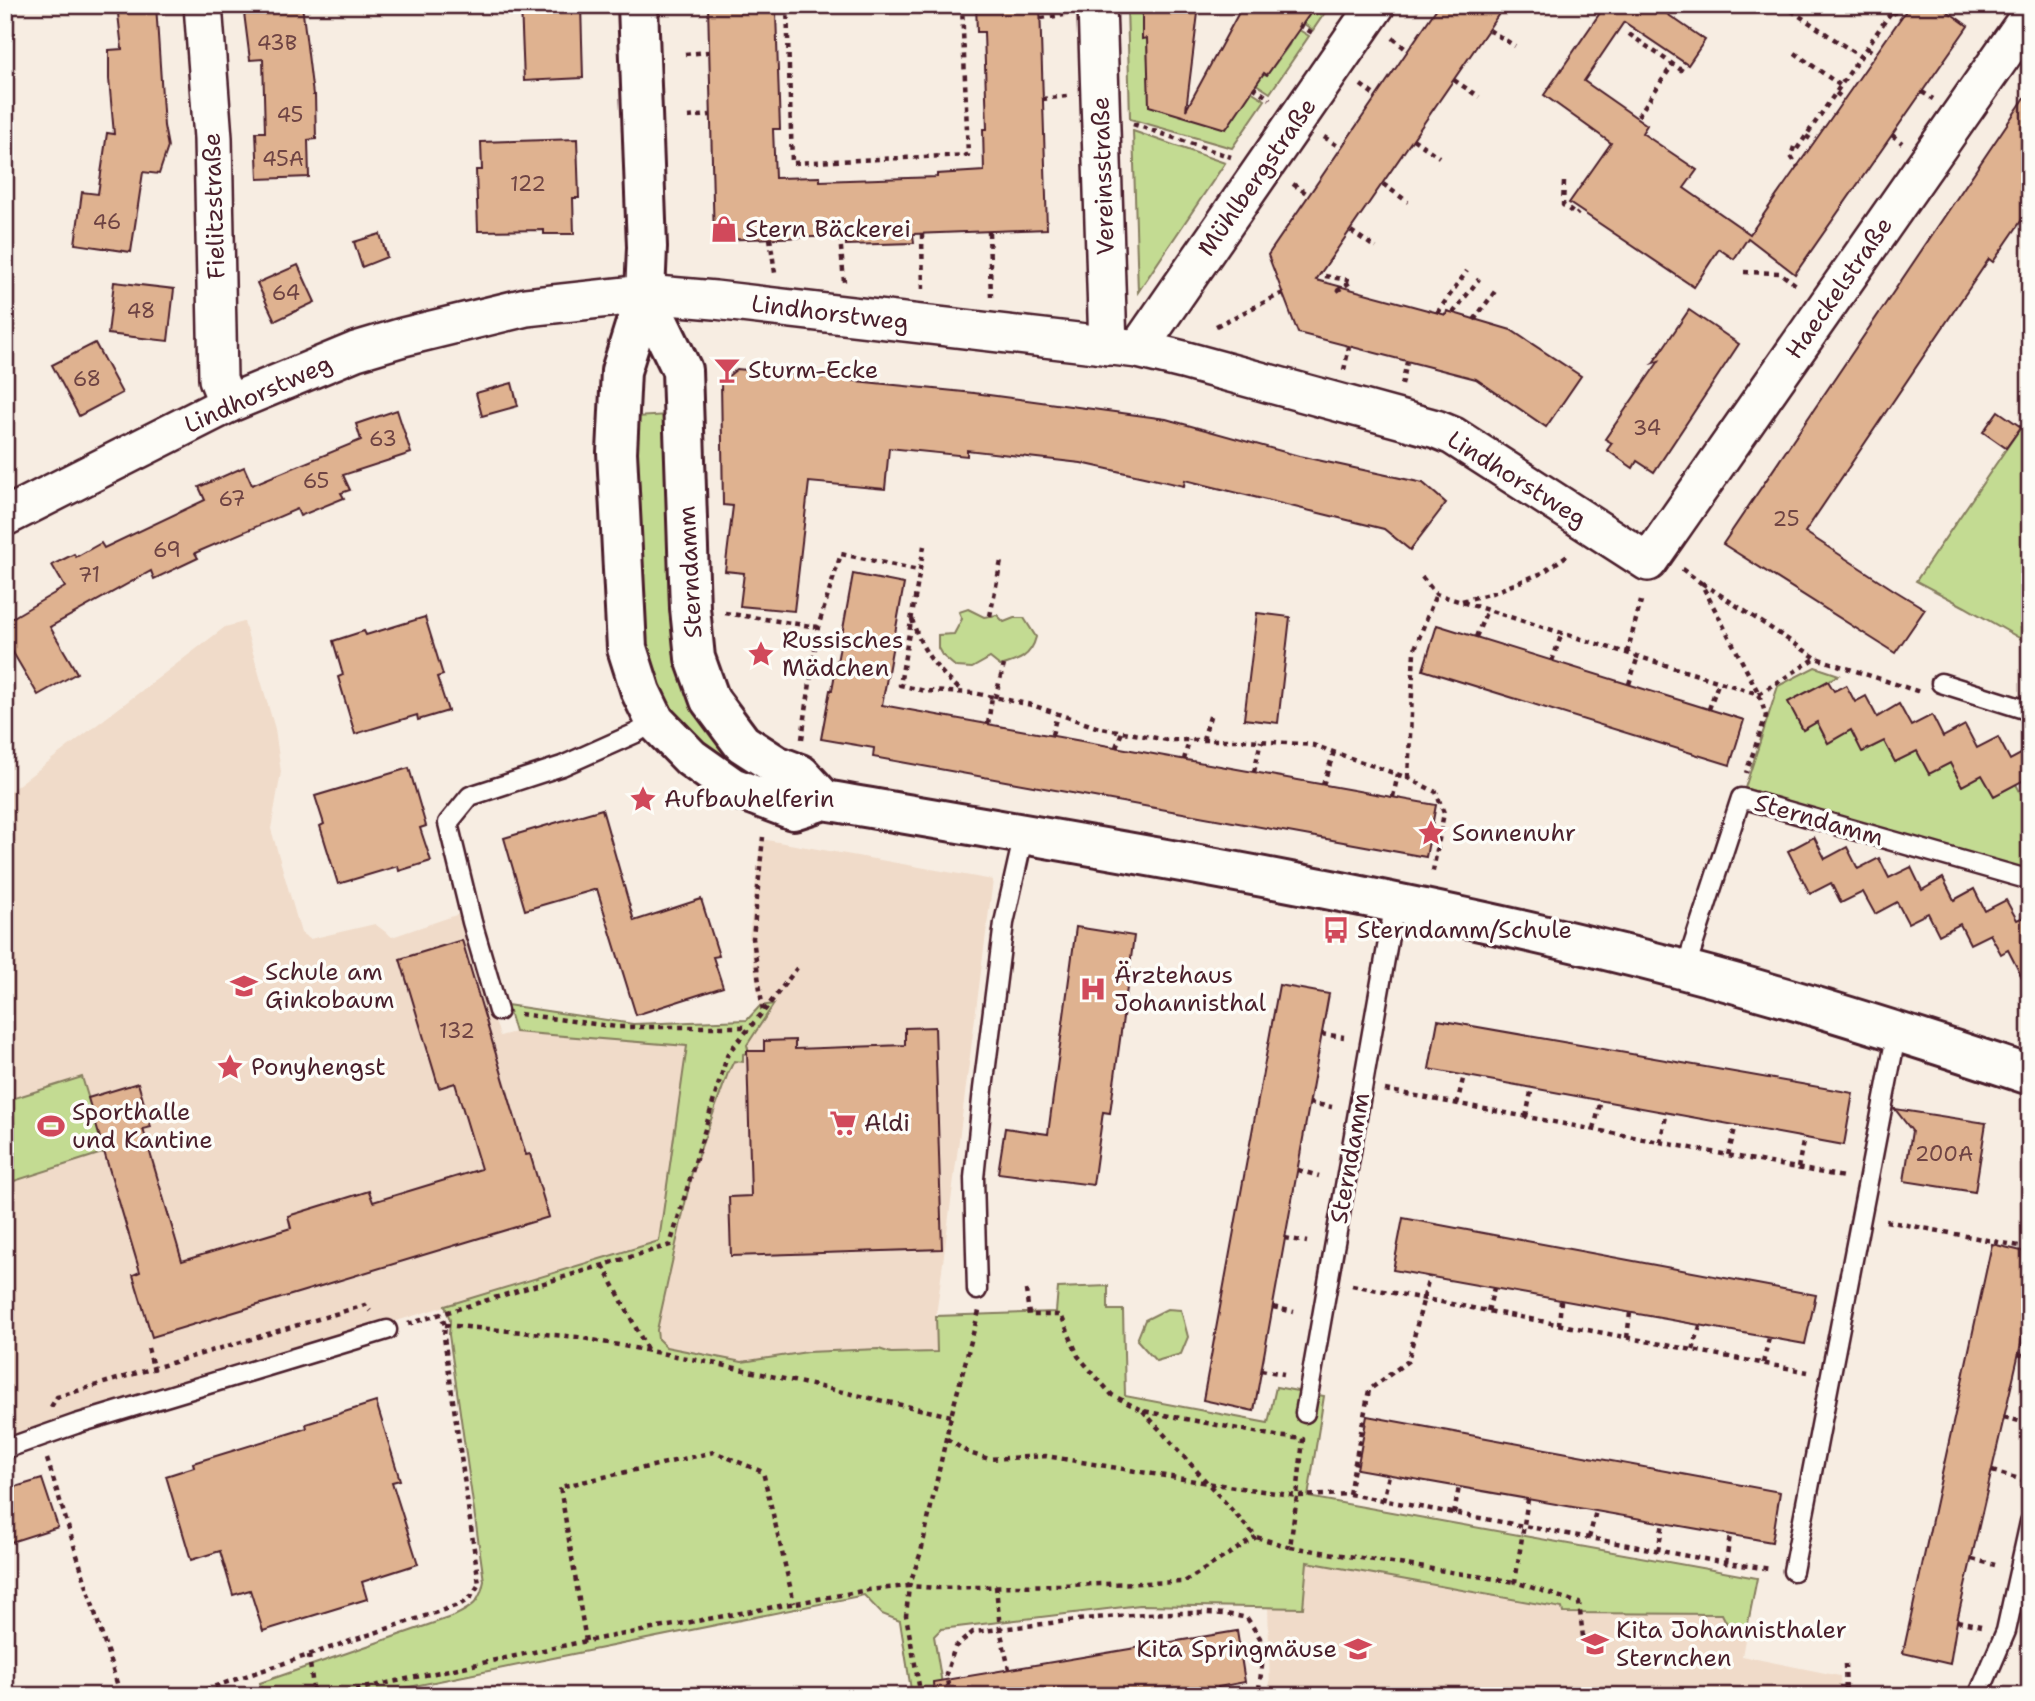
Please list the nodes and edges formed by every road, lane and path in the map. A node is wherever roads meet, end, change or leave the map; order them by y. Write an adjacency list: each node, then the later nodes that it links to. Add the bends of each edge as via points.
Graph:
1 (202, 5): 80 (street, Fielitzstraße, via 213,138 218,379)
2 (638, 5): 69 (street, Sterndamm)
3 (788, 5): 4 (path, via 792,163 968,155)
4 (962, 5)
5 (1783, 5): 23 (path)
6 (1896, 5): 9 (path)
7 (2020, 5): 10 (street)
8 (1081, 10): 12 (path); 38 (street, Vereinsstraße)
9 (1892, 11): 11 (path); 17 (path)
10 (2030, 14): 85 (street, Haeckelstraße)
11 (1901, 18)
12 (1041, 19)
13 (1381, 19): 18 (path); 46 (street, Mühlbergstraße)
14 (1489, 30): 16 (path)
15 (1629, 33): 24 (path)
16 (1515, 46)
17 (1867, 48): 22 (path); 23 (path)
18 (1408, 51)
19 (709, 52): 21 (path)
20 (1795, 53): 28 (path)
21 (685, 54)
22 (1876, 54)
23 (1861, 57): 28 (path)
24 (1673, 64): 25 (path); 36 (path)
25 (1684, 72)
26 (1454, 80): 32 (path)
27 (1354, 81): 31 (path)
28 (1841, 86): 29 (path)
29 (1836, 93): 34 (path); 40 (path)
30 (1068, 96): 33 (path)
31 (1377, 97)
32 (1479, 97)
33 (1042, 99)
34 (1844, 99)
35 (710, 115): 37 (path)
36 (1638, 116)
37 (688, 117)
38 (1101, 119): 46 (path, via 1136,125); 76 (street, Vereinsstraße)
39 (1318, 133): 43 (path)
40 (1806, 136): 42 (path); 45 (path, via 1791,156)
41 (1413, 139): 44 (path)
42 (1815, 142)
43 (1341, 148)
44 (1439, 157)
45 (1798, 167)
46 (1273, 177): 49 (path); 76 (street, Mühlbergstraße)
47 (1564, 182): 51 (path, via 1563,205)
48 (1383, 184): 50 (path)
49 (1309, 195)
50 (1408, 202)
51 (1578, 214)
52 (1351, 231): 57 (path)
53 (989, 232): 70 (path)
54 (922, 234): 67 (path)
55 (840, 236): 63 (path)
56 (770, 239): 60 (path)
57 (1376, 248)
58 (1467, 271): 71 (path)
59 (1744, 272): 64 (path, via 1780,274)
60 (775, 274)
61 (1325, 276): 66 (path, via 1353,281)
62 (1479, 279): 72 (path)
63 (844, 282)
64 (1799, 287)
65 (1496, 290): 73 (path)
66 (1336, 291)
67 (923, 293)
68 (1283, 293): 74 (path)
69 (645, 294): 76 (street, Lindhorstweg); 80 (street, Lindhorstweg, via 526,307 403,337 356,351); 92 (street, Sterndamm, via 682,370); 114 (street, Sterndamm, via 621,371 617,452 627,648)
70 (991, 302)
71 (1437, 313)
72 (1453, 313)
73 (1474, 320)
74 (1216, 327)
75 (1349, 346): 78 (path)
76 (1123, 348): 85 (street, Lindhorstweg, via 1203,365 1437,429)
77 (1407, 362): 79 (path)
78 (1343, 374)
79 (1401, 388)
80 (228, 404): 81 (street, Lindhorstweg)
81 (5, 517)
82 (924, 546): 86 (path)
83 (1569, 554): 91 (path, via 1542,573)
84 (1001, 561): 95 (path)
85 (1663, 564): 88 (path)
86 (918, 570): 94 (path); 96 (path, via 841,554)
87 (1422, 577): 89 (path)
88 (1701, 583): 101 (path); 108 (path)
89 (1436, 594): 91 (path); 127 (path, via 1414,651)
90 (1641, 601): 99 (path)
91 (1460, 602): 93 (path)
92 (690, 608): 96 (path); 131 (street, Sterndamm, via 695,658 710,700 742,743 800,774)
93 (1487, 610): 97 (path); 98 (path)
94 (911, 615): 107 (path, via 930,660); 107 (path, via 900,685)
95 (990, 616)
96 (818, 627): 121 (path)
97 (1562, 633): 99 (path); 102 (path)
98 (1476, 637)
99 (1627, 653): 100 (path)
100 (1638, 656): 104 (path); 106 (path)
101 (1816, 658): 105 (path, via 1919,693); 108 (path)
102 (1552, 661)
103 (1004, 665): 109 (path)
104 (1719, 681): 108 (path); 110 (path)
105 (1941, 683): 111 (lane)
106 (1629, 684)
107 (963, 692): 109 (path)
108 (1759, 694): 130 (path, via 1766,716)
109 (994, 697): 113 (path); 115 (path)
110 (1709, 709)
111 (2030, 711)
112 (1211, 713): 119 (path)
113 (1057, 714): 116 (path); 117 (path)
114 (655, 721): 131 (street, Sterndamm, via 691,758 732,787 793,810); 139 (lane, via 562,766 470,796 448,823)
115 (988, 724)
116 (1122, 732): 118 (path); 122 (path)
117 (1052, 735)
118 (1189, 740): 119 (path); 124 (path)
119 (1203, 740): 120 (path)
120 (1261, 741): 123 (path, via 1313,745); 125 (path)
121 (801, 747)
122 (1115, 747)
123 (1334, 752): 126 (path); 128 (path)
124 (1184, 760)
125 (1254, 772)
126 (1398, 775): 127 (path); 129 (path)
127 (1408, 778): 135 (path, via 1436,792 1444,813)
128 (1323, 785)
129 (1393, 797)
130 (1741, 798): 134 (lane, Sterndamm); 138 (lane, Sterndamm)
131 (824, 800): 133 (street, Sterndamm)
132 (765, 825): 140 (path, via 753,938)
133 (1024, 834): 136 (street, Sterndamm); 172 (lane, via 1004,923 982,1089 974,1178)
134 (2030, 880)
135 (1431, 881)
136 (1395, 902): 138 (street, Sterndamm); 147 (lane, Sterndamm)
137 (797, 968): 140 (path)
138 (1685, 970): 142 (street, Sterndamm)
139 (498, 1011): 141 (path, via 618,1027)
140 (763, 1012): 141 (path)
141 (749, 1027): 168 (path, via 728,1054 670,1245)
142 (1897, 1031): 146 (street, Sterndamm); 163 (lane)
143 (1321, 1034): 144 (path)
144 (1344, 1037)
145 (1464, 1075): 151 (path)
146 (2030, 1075)
147 (1363, 1086): 151 (path); 170 (lane, Sterndamm)
148 (1532, 1087): 154 (path)
149 (1601, 1100): 156 (path)
150 (1309, 1102): 152 (path)
151 (1457, 1104): 154 (path)
152 (1332, 1107)
153 (1667, 1112): 158 (path)
154 (1526, 1116): 156 (path)
155 (1736, 1125): 159 (path)
156 (1594, 1129): 158 (path)
157 (1804, 1138): 160 (path)
158 (1660, 1142): 159 (path)
159 (1728, 1155): 160 (path)
160 (1798, 1168): 163 (path)
161 (1298, 1170): 162 (path)
162 (1319, 1176)
163 (1869, 1182): 164 (lane)
164 (1862, 1217): 167 (path); 194 (lane)
165 (1285, 1238): 166 (path)
166 (1307, 1242)
167 (2030, 1248)
168 (603, 1265): 179 (path); 188 (path)
169 (1429, 1277): 174 (path)
170 (1327, 1281): 174 (path); 196 (lane, Sterndamm)
171 (1494, 1288): 177 (path)
172 (978, 1290): 197 (path, via 979,1310)
173 (1026, 1290): 195 (path, via 1029,1314 1061,1315 1078,1356 1112,1395)
174 (1424, 1299): 177 (path); 208 (path, via 1408,1361 1369,1390)
175 (1561, 1301): 182 (path)
176 (1273, 1307): 178 (path)
177 (1488, 1311): 182 (path)
178 (1294, 1312)
179 (440, 1313): 181 (path); 184 (path)
180 (1630, 1313): 185 (path)
181 (445, 1325): 188 (path, via 576,1337); 231 (path, via 479,1584 461,1604)
182 (1559, 1325): 185 (path)
183 (1700, 1326): 187 (path)
184 (387, 1330): 200 (lane)
185 (1626, 1338): 187 (path)
186 (1769, 1338): 191 (path)
187 (1693, 1350): 191 (path)
188 (648, 1351): 197 (path)
189 (2018, 1354): 190 (path)
190 (2030, 1357)
191 (1763, 1363): 194 (path)
192 (1261, 1370): 193 (path)
193 (1284, 1374)
194 (1831, 1377): 223 (lane)
195 (1143, 1411): 206 (path); 209 (path, via 1303,1439)
196 (1305, 1413)
197 (951, 1416): 201 (path)
198 (2004, 1418): 199 (path)
199 (2030, 1424)
200 (41, 1438): 202 (lane); 234 (path)
201 (947, 1439): 206 (path, via 989,1459 1046,1455); 225 (path)
202 (5, 1449)
203 (1992, 1471): 205 (path)
204 (1389, 1475): 211 (path)
205 (2030, 1482)
206 (1207, 1483): 209 (path); 218 (path)
207 (1459, 1487): 213 (path)
208 (1349, 1494): 209 (path); 211 (path)
209 (1297, 1496): 220 (path)
210 (1528, 1499): 216 (path)
211 (1383, 1501): 213 (path)
212 (1595, 1511): 219 (path)
213 (1454, 1514): 216 (path)
214 (2030, 1522): 242 (lane, via 2006,1631)
215 (1663, 1523): 221 (path)
216 (1523, 1526): 219 (path); 224 (path)
217 (1730, 1535): 222 (path)
218 (1256, 1537): 220 (path); 226 (path, via 1184,1582)
219 (1589, 1538): 221 (path)
220 (1290, 1547): 224 (path)
221 (1658, 1550): 222 (path)
222 (1726, 1563): 223 (path)
223 (1793, 1571)
224 (1515, 1582): 229 (path, via 1579,1603)
225 (909, 1586): 226 (path); 227 (path); 238 (path, via 906,1616)
226 (996, 1586): 228 (path)
227 (794, 1603): 230 (path); 230 (path, via 763,1472 713,1452 560,1487)
228 (1000, 1629): 233 (path); 239 (path, via 973,1632 955,1647 946,1674); 240 (path, via 1133,1614 1232,1614 1247,1618 1260,1638)
229 (1583, 1637)
230 (586, 1641): 237 (path)
231 (309, 1656): 235 (path); 236 (path)
232 (1845, 1664): 241 (path)
233 (1009, 1669)
234 (121, 1696)
235 (186, 1696)
236 (314, 1696)
237 (326, 1696)
238 (921, 1696)
239 (950, 1696)
240 (1258, 1696)
241 (1846, 1696)
242 (1978, 1696)

